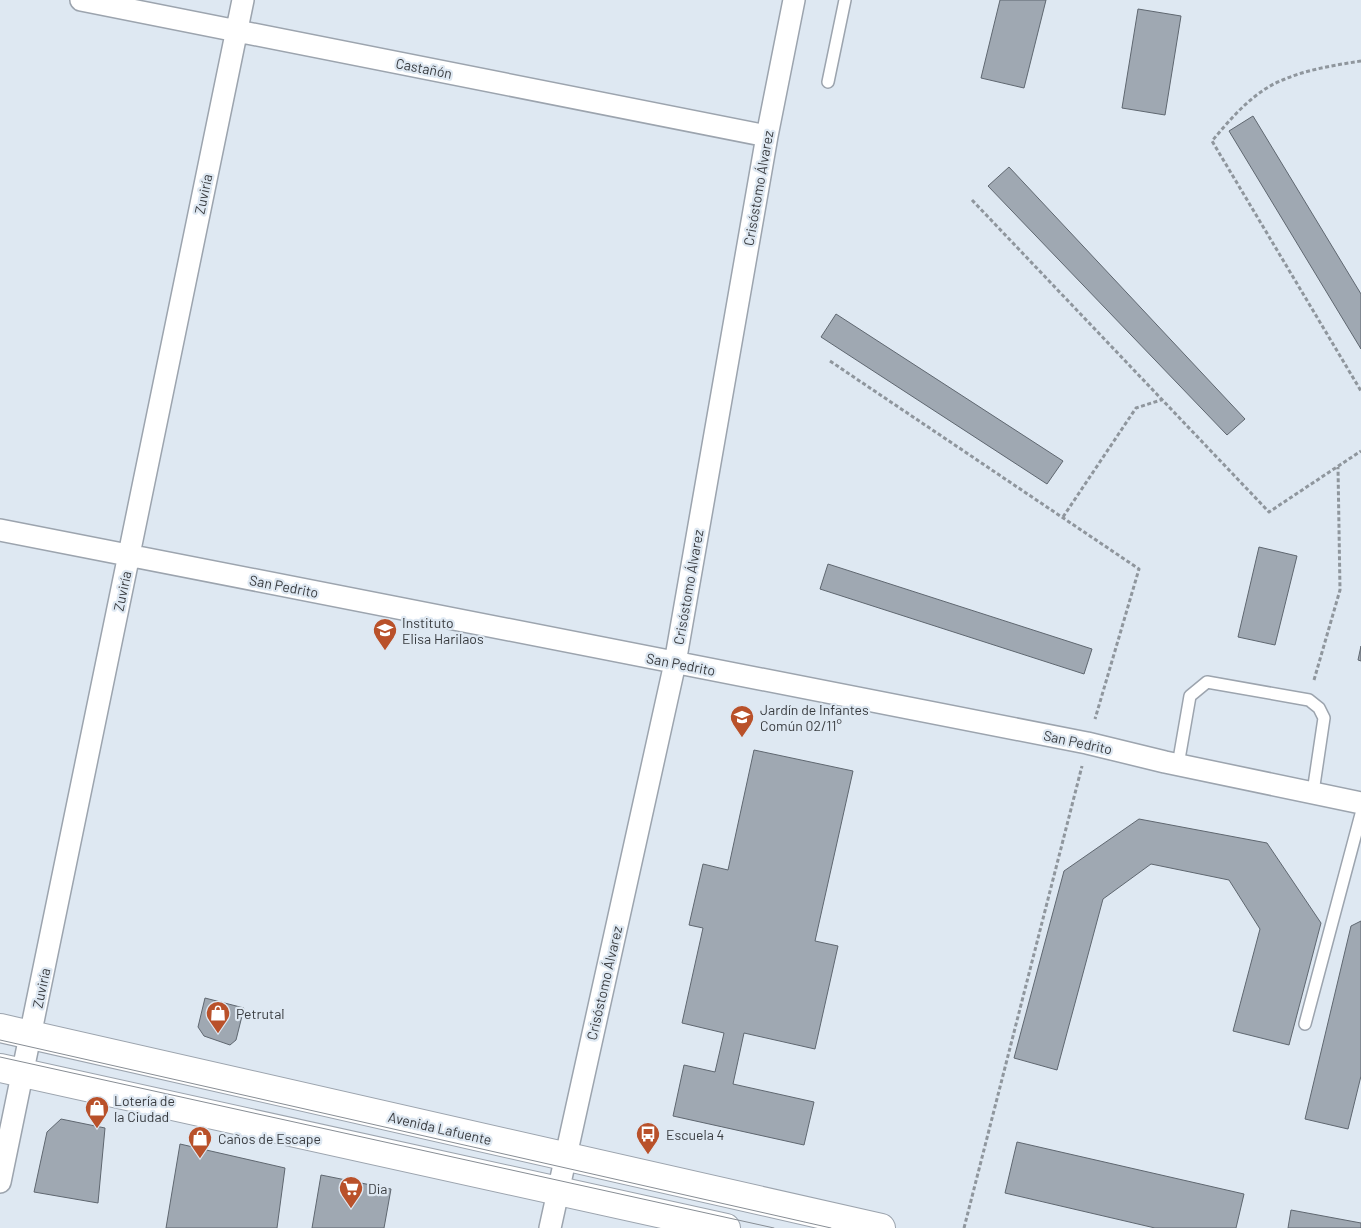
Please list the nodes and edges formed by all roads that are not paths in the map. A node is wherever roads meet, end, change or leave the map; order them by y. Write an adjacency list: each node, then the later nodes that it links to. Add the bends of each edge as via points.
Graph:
1 (81, 0): 5 (street, Castañón)
2 (243, 0): 5 (street, Zuviría)
3 (794, 0): 7 (street, Crisóstomo Álvarez)
4 (845, 0): 6 (lane)
5 (237, 30): 7 (street, Castañón); 9 (street, Zuviría)
6 (828, 82)
7 (766, 136): 10 (street, Crisóstomo Álvarez)
8 (0, 530): 9 (street, San Pedrito)
9 (130, 556): 10 (street, San Pedrito); 17 (street, Zuviría)
10 (675, 663): 11 (street, San Pedrito, via 1087,743); 19 (street, Crisóstomo Álvarez)
11 (1178, 765): 12 (street, San Pedrito); 12 (lane, via 1190,696 1207,682 1309,700 1319,708 1324,718)
12 (1313, 792): 13 (street, San Pedrito)
13 (1361, 803)
14 (1361, 814): 15 (lane)
15 (1305, 1024)
16 (0, 1028): 17 (main road, Avenida Lafuente)
17 (32, 1035): 18 (street, Zuviría); 19 (main road, Avenida Lafuente)
18 (11, 1070): 20 (street, Zuviría); 21 (main road)
19 (564, 1157): 21 (street, Crisóstomo Álvarez); 24 (main road, Avenida Lafuente)
20 (0, 1182)
21 (557, 1191): 22 (street, Crisóstomo Álvarez); 23 (main road)
22 (550, 1228)
23 (726, 1228)
24 (881, 1228)

